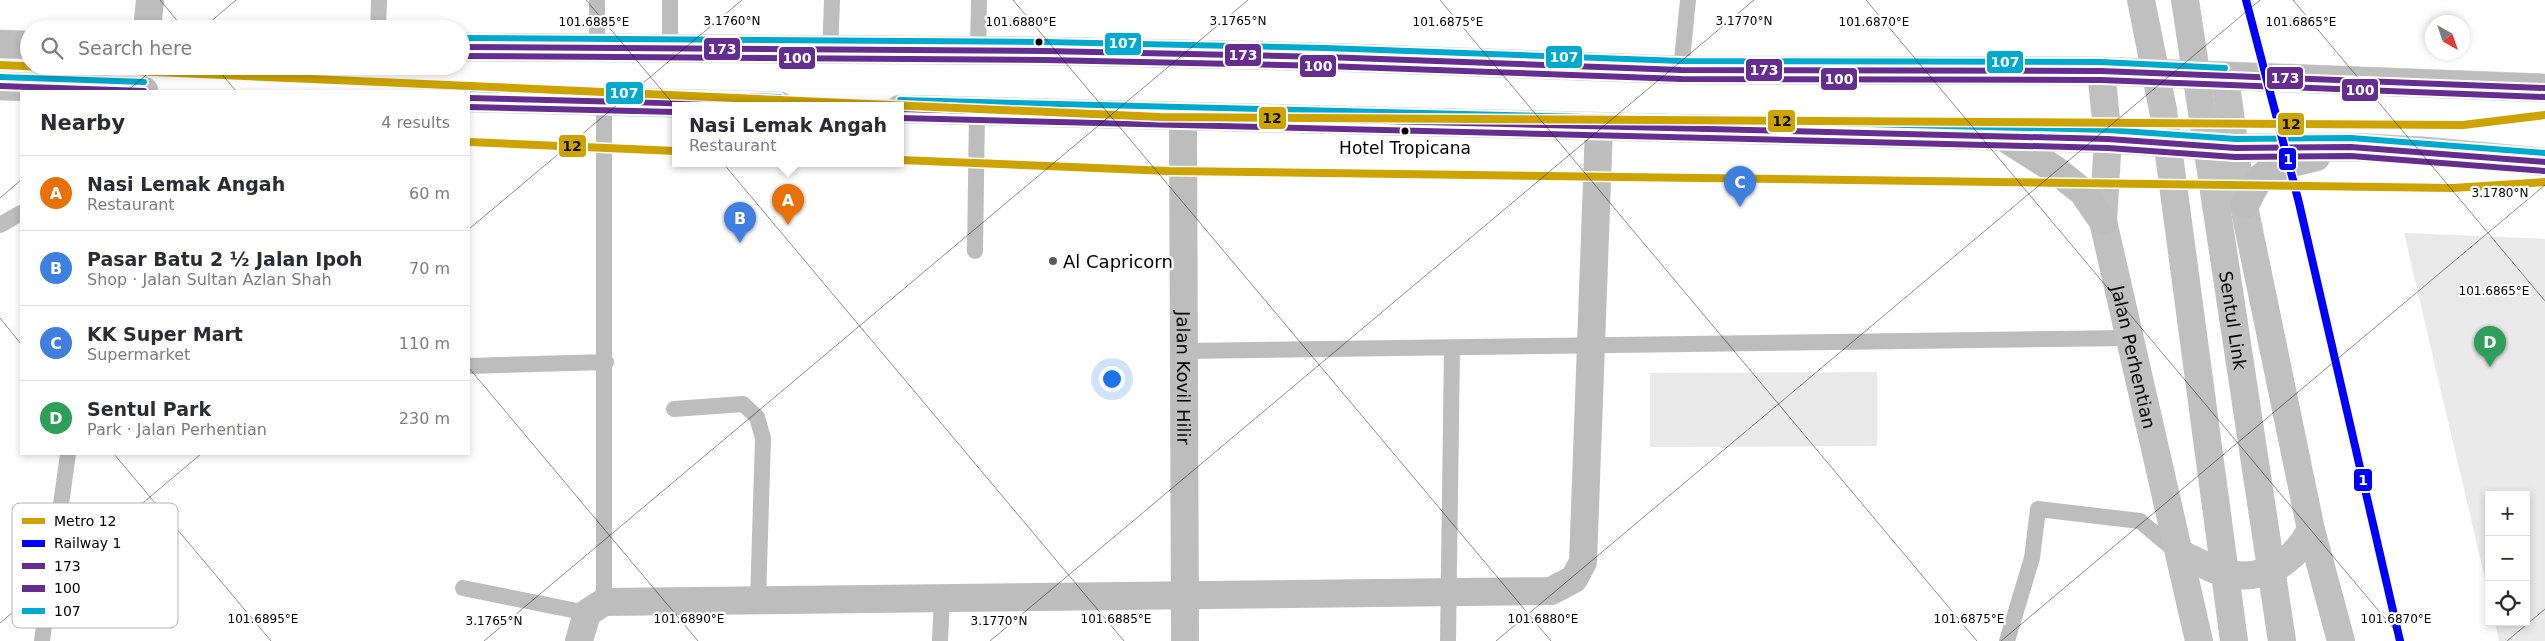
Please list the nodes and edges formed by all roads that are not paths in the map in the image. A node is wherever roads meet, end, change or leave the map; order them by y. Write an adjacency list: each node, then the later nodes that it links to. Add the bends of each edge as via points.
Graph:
1 (150, 0): 10 (main road)
2 (379, 0): 11 (lane)
3 (597, 0): 15 (lane)
4 (670, 0): 16 (lane)
5 (832, 0): 17 (lane)
6 (979, 0): 18 (lane)
7 (1688, 0): 19 (lane)
8 (2141, 0): 67 (street, bridge, via 2163,110)
9 (2185, 0): 68 (street, Sentul Link, bridge)
10 (149, 20)
11 (378, 20)
12 (0, 44): 13 (main road)
13 (20, 44)
14 (470, 47): 15 (main road)
15 (597, 48): 16 (main road)
16 (670, 49): 17 (main road)
17 (830, 51): 18 (main road)
18 (978, 51): 19 (main road, via 1324,57)
19 (1681, 70): 20 (main road)
20 (2101, 71): 21 (main road); 33 (street, Jalan Perhentian)
21 (2225, 77): 23 (main road); 34 (street)
22 (0, 86): 24 (main road)
23 (2545, 88)
24 (88, 90)
25 (470, 98): 26 (main road)
26 (604, 101): 27 (main road); 46 (lane)
27 (672, 103)
28 (904, 109): 29 (main road)
29 (977, 111): 30 (main road); 41 (lane)
30 (1183, 116): 31 (main road); 45 (main road, Jalan Kovil Hilir)
31 (1599, 127): 32 (main road); 43 (main road)
32 (2005, 138): 33 (main road); 39 (main road, via 2083,192)
33 (2108, 139): 34 (main road); 39 (street, Jalan Perhentian)
34 (2236, 148): 35 (main road); 37 (street)
35 (2351, 148): 36 (main road); 37 (main road, via 2277,168 2259,180)
36 (2545, 162)
37 (2245, 205): 51 (street)
38 (20, 214): 40 (lane)
39 (2103, 221): 42 (street, Jalan Perhentian)
40 (0, 225)
41 (975, 251)
42 (2130, 338): 43 (lane); 52 (street, Jalan Perhentian)
43 (1591, 346): 44 (lane); 54 (main road, via 1583,562 1574,579 1551,591)
44 (1452, 348): 45 (lane); 54 (lane)
45 (1184, 351): 55 (main road, Jalan Kovil Hilir)
46 (606, 362): 47 (lane); 58 (lane)
47 (470, 366)
48 (674, 408): 57 (lane, via 743,404 758,417 762,438)
49 (68, 455): 50 (lane)
50 (61, 503)
51 (2311, 530): 52 (street, via 2290,559 2257,574 2239,576 2221,572); 69 (street)
52 (2179, 553): 65 (lane, via 2140,521 2038,509 2032,558); 66 (street, Jalan Perhentian)
53 (463, 588): 58 (lane)
54 (1449, 592): 55 (main road); 64 (lane)
55 (1185, 595): 56 (main road); 63 (main road, Jalan Kovil Hilir)
56 (942, 598): 57 (main road); 62 (lane)
57 (758, 600): 58 (main road)
58 (596, 608): 61 (main road)
59 (44, 628): 60 (lane)
60 (42, 641)
61 (579, 641)
62 (940, 641)
63 (1185, 641)
64 (1448, 641)
65 (2007, 641)
66 (2199, 641)
67 (2234, 641)
68 (2282, 641)
69 (2341, 641)

